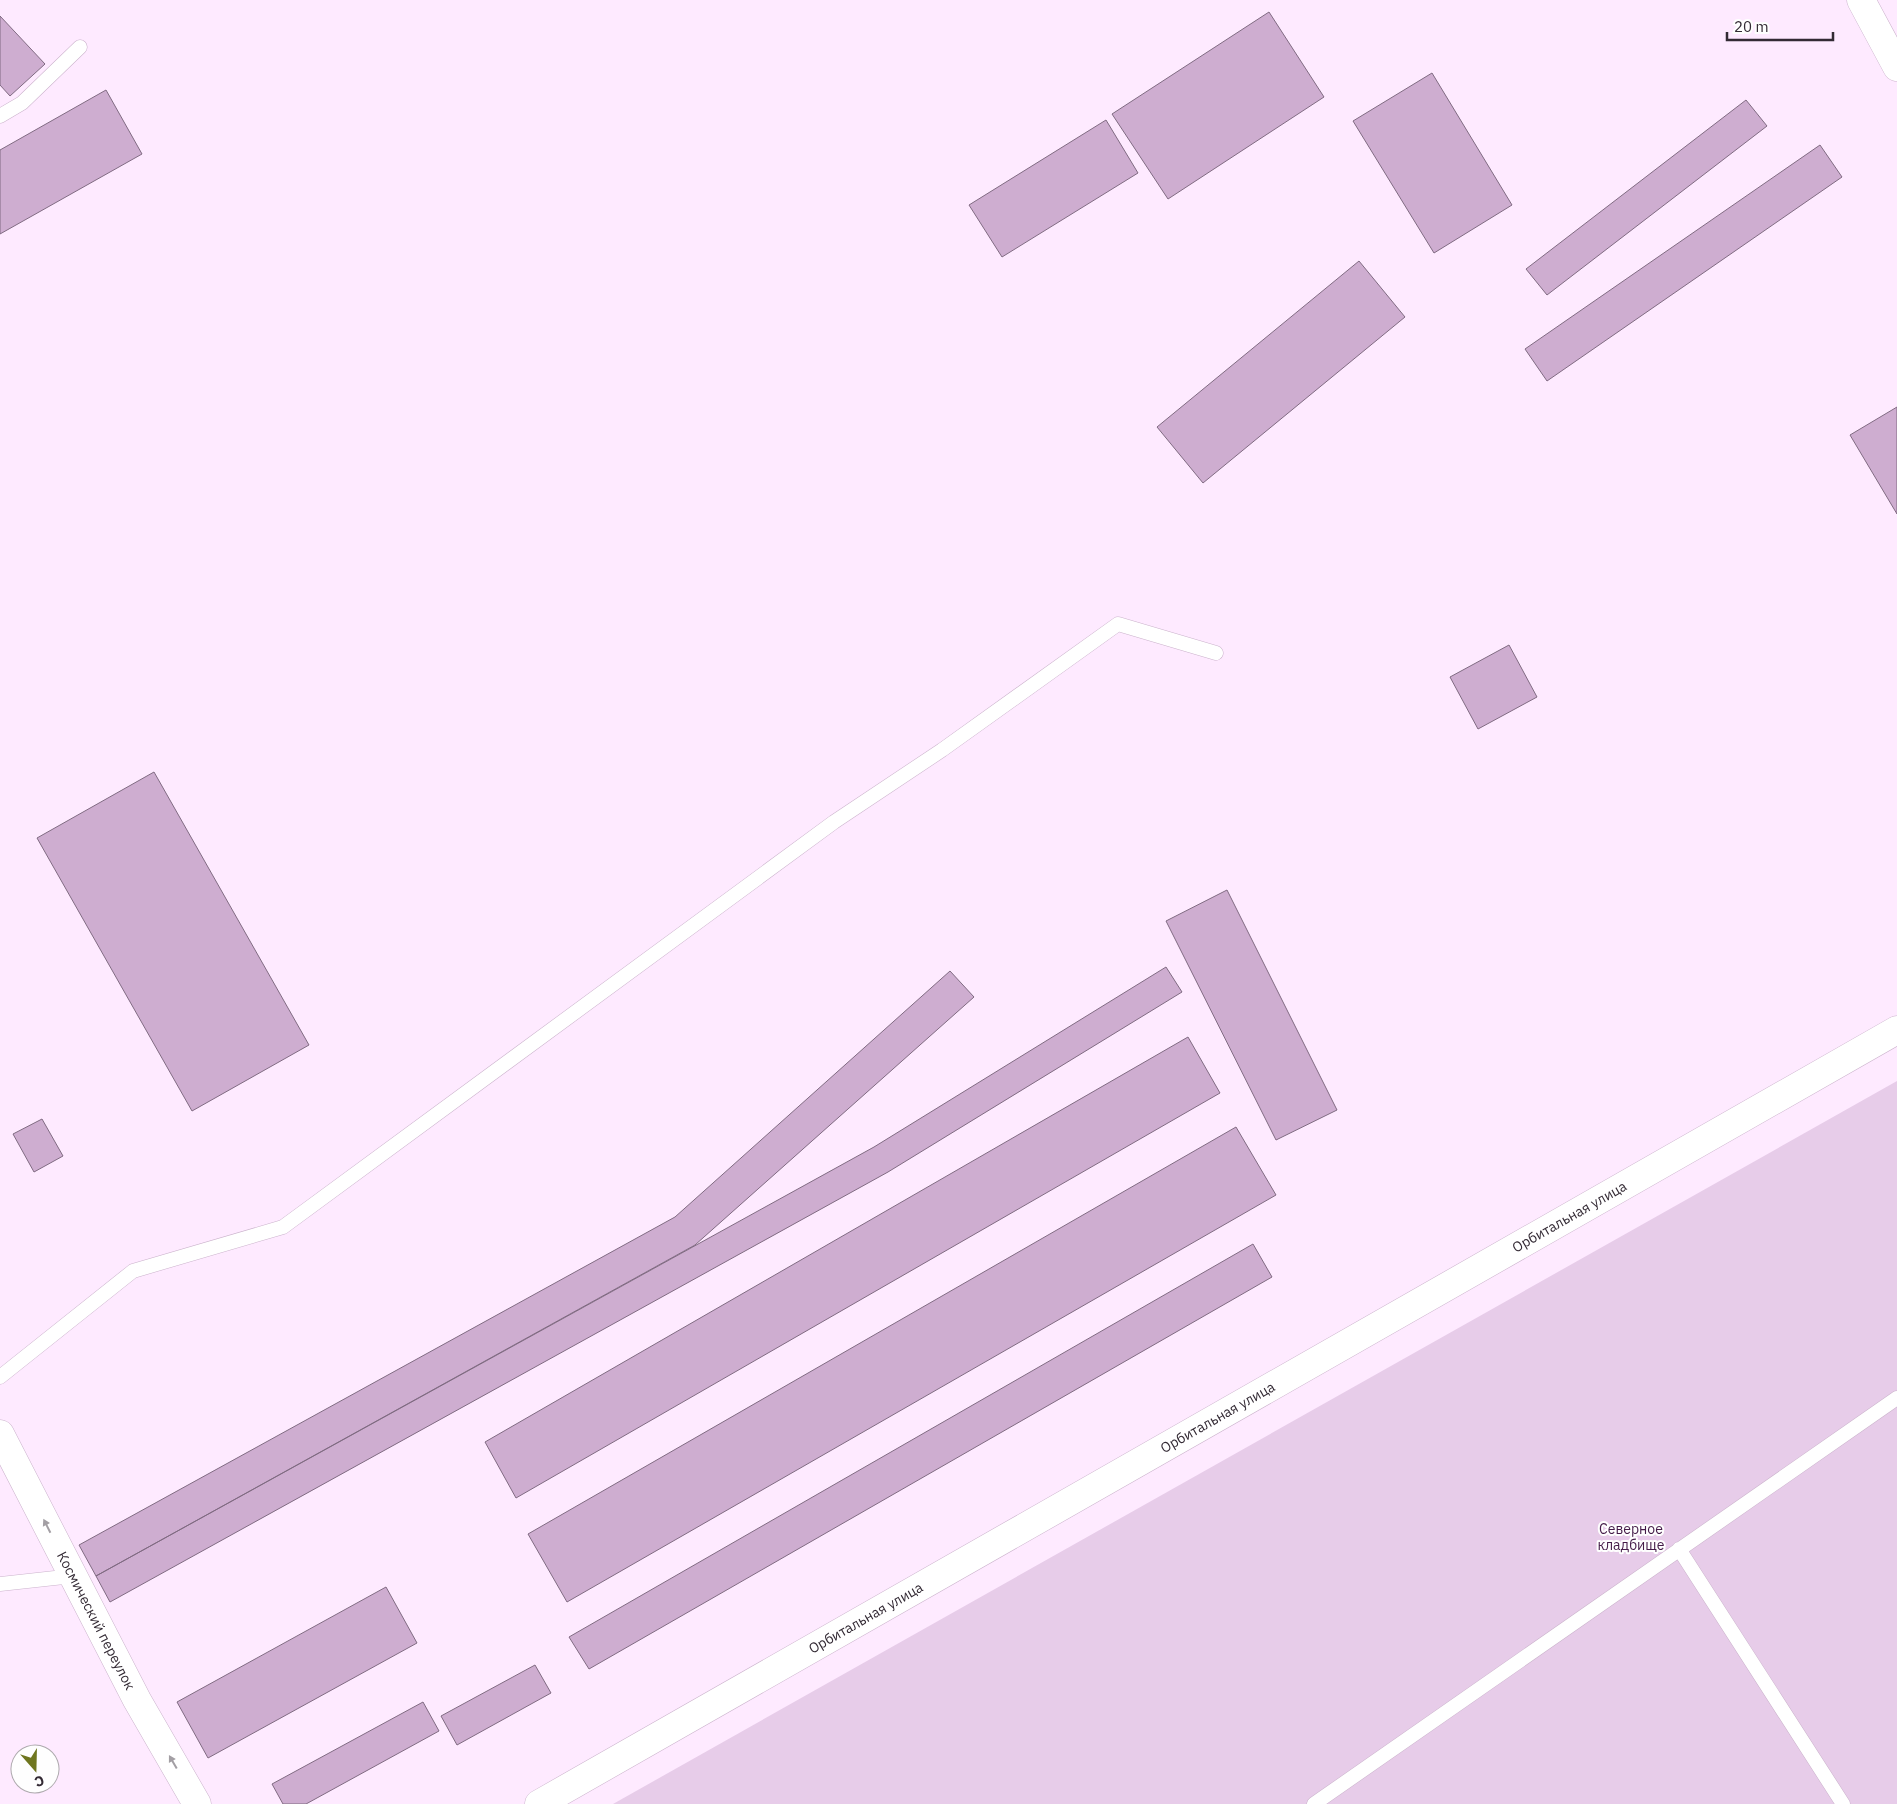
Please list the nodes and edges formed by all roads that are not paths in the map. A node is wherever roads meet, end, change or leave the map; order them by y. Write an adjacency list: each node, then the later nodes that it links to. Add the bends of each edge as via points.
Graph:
1 (1861, 0): 3 (street)
2 (80, 47): 4 (lane, via 22,103)
3 (1897, 67)
4 (0, 116)
5 (1216, 653): 7 (lane, via 1118,624 942,750 834,822 283,1227 133,1271)
6 (1897, 1030): 14 (street, Орбитальная улица)
7 (0, 1376)
8 (1897, 1398): 10 (lane)
9 (0, 1434): 11 (street, Космический переулок, one-way to 9)
10 (1679, 1549): 15 (lane); 16 (lane)
11 (73, 1576): 12 (lane); 13 (street, Космический переулок, one-way to 11, via 137,1700)
12 (0, 1584)
13 (197, 1804)
14 (539, 1804)
15 (1314, 1804)
16 (1843, 1804)

